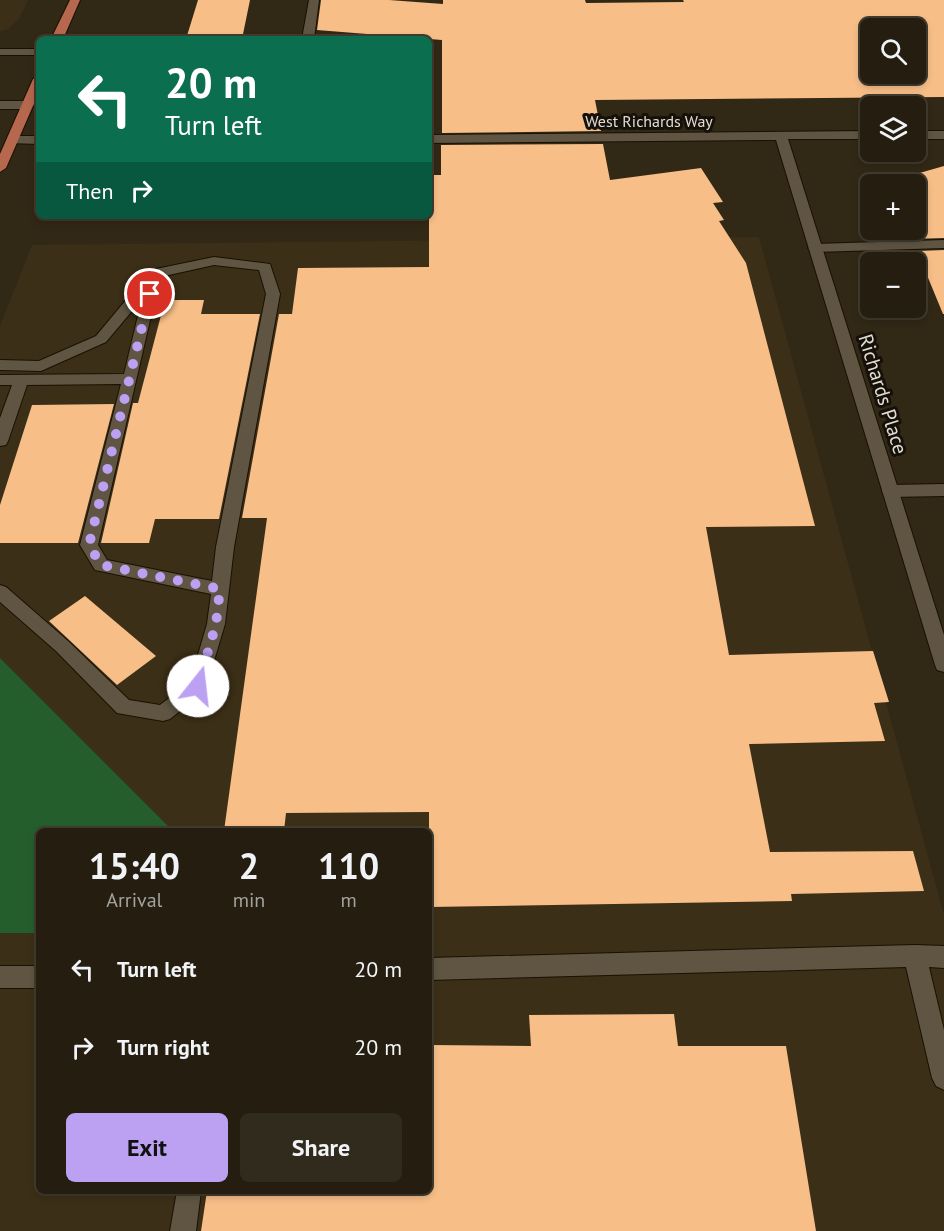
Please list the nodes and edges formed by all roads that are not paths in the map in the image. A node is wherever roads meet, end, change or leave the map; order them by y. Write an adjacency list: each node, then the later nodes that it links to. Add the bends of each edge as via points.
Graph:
1 (75, 0): 3 (main road)
2 (314, 0): 4 (street)
3 (58, 36)
4 (308, 36)
5 (0, 52): 6 (street)
6 (36, 52)
7 (36, 86): 9 (main road)
8 (0, 105): 9 (street)
9 (28, 105): 16 (main road)
10 (860, 135): 13 (street, West Richards Way)
11 (926, 135): 12 (street)
12 (944, 135)
13 (781, 136): 14 (street, West Richards Way); 19 (street, Richards Place)
14 (432, 139)
15 (36, 140): 16 (street)
16 (12, 141): 17 (main road)
17 (1, 162)
18 (944, 244): 19 (street)
19 (815, 248): 27 (street, Richards Place)
20 (156, 273): 21 (street, via 101,339 41,366); 22 (street); 28 (street, via 214,261 265,267 273,294)
21 (0, 365)
22 (130, 379): 24 (street); 28 (street, via 89,545 101,565)
23 (0, 380): 24 (street)
24 (21, 380): 25 (street)
25 (0, 441)
26 (944, 490): 27 (street)
27 (890, 491): 30 (street, Richards Place)
28 (220, 589): 29 (street, via 216,624 198,686 163,713 124,707)
29 (0, 592)
30 (944, 665)
31 (915, 956): 32 (street); 33 (street); 36 (street)
32 (944, 957)
33 (432, 969)
34 (36, 976): 35 (street)
35 (0, 977)
36 (944, 1078)
37 (189, 1194): 38 (street)
38 (183, 1231)

